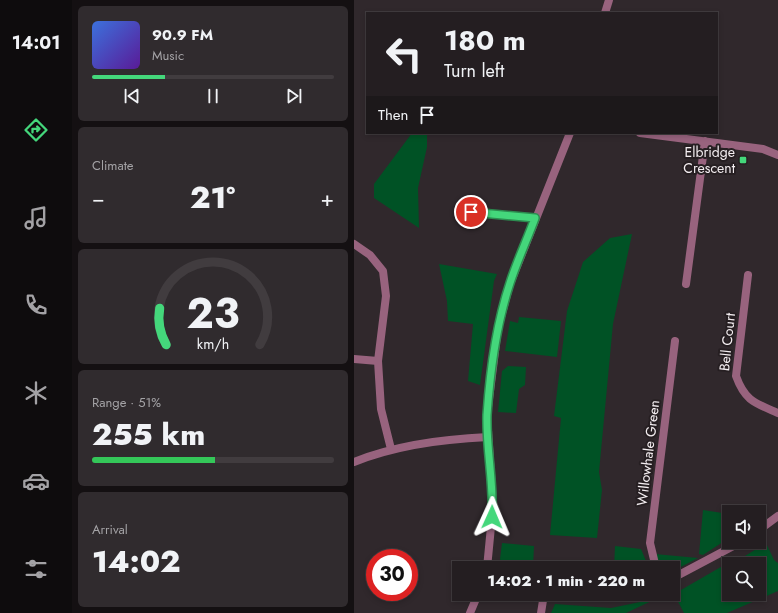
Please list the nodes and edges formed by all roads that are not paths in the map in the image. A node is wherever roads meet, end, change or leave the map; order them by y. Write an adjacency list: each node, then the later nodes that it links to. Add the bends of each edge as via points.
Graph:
1 (609, 0): 2 (street)
2 (605, 12)
3 (570, 134): 8 (street)
4 (649, 134): 5 (street)
5 (705, 141): 6 (street, via 763,149); 11 (street)
6 (778, 155)
7 (471, 212): 8 (street)
8 (535, 218): 16 (street, via 510,284 498,328 487,415)
9 (354, 244): 14 (street, via 370,255 383,271 386,296)
10 (748, 275): 15 (street, Bell Court, via 736,376 741,389 750,400)
11 (686, 284)
12 (675, 341): 23 (street, Willowhale Green, via 650,543)
13 (354, 358): 14 (street)
14 (378, 361): 17 (street, via 380,409)
15 (778, 413)
16 (488, 437): 17 (street, via 454,439); 22 (street, via 493,506)
17 (391, 449): 18 (street)
18 (354, 462)
19 (778, 516): 20 (street)
20 (766, 525)
21 (728, 549): 24 (street)
22 (488, 561)
23 (654, 561)
24 (680, 574)
25 (475, 601): 27 (street)
26 (543, 601): 28 (street)
27 (470, 613)
28 (541, 613)

